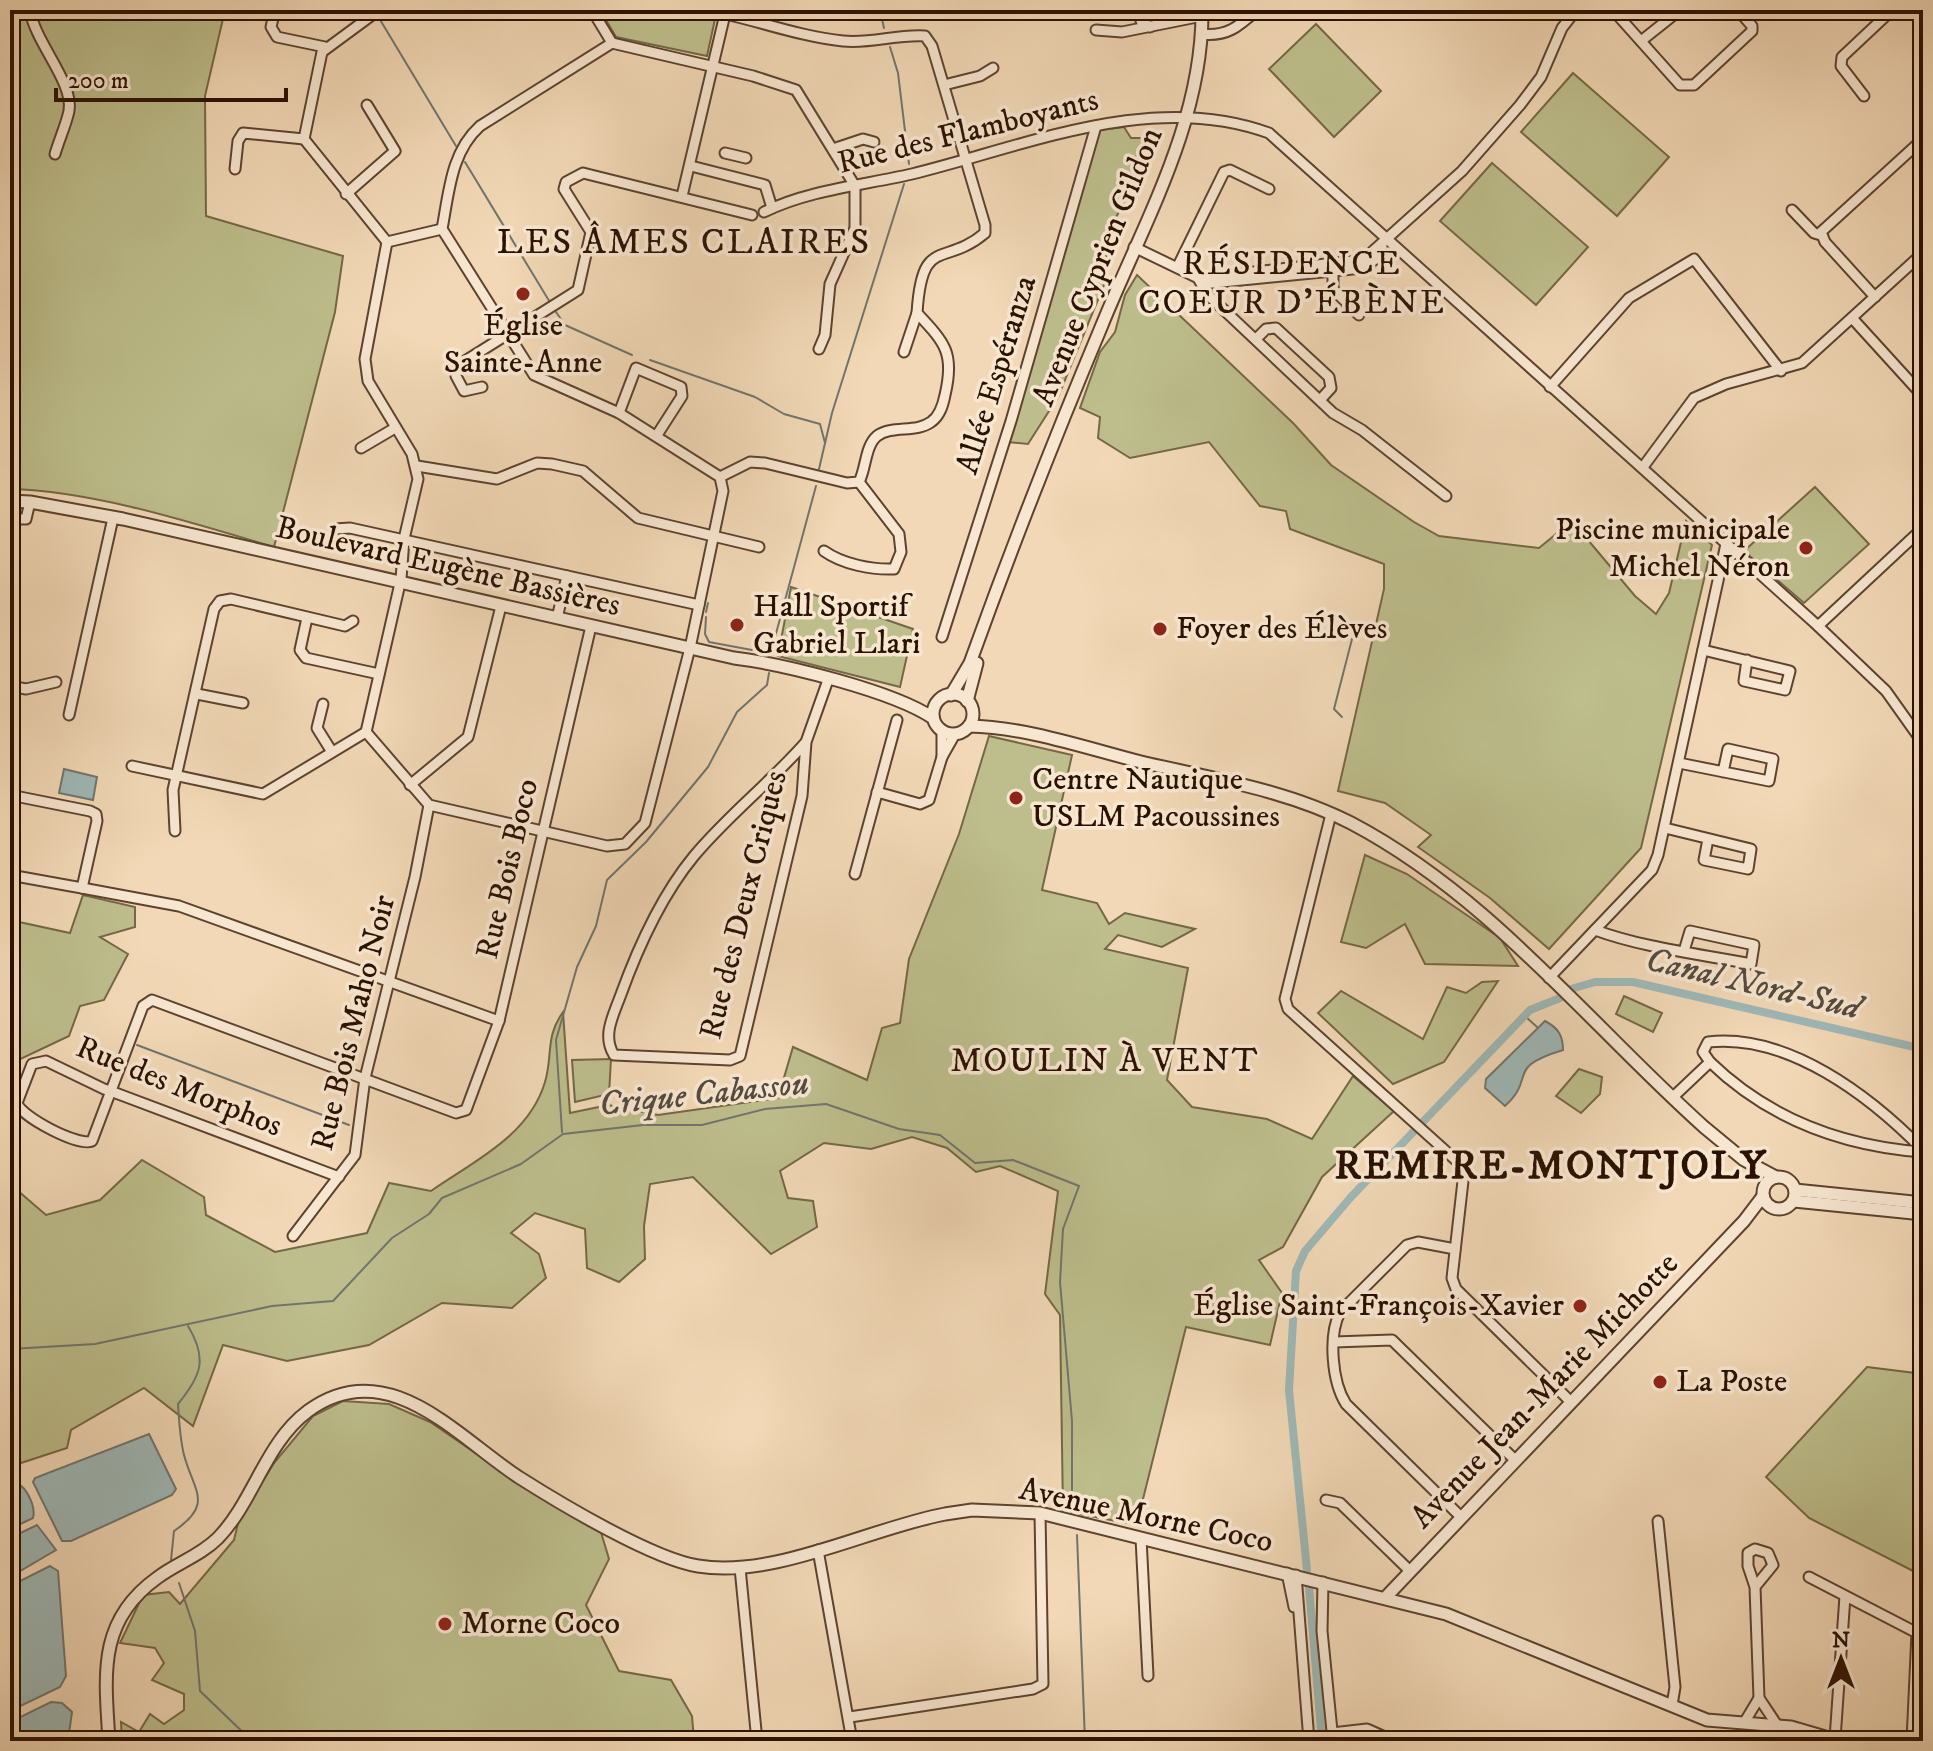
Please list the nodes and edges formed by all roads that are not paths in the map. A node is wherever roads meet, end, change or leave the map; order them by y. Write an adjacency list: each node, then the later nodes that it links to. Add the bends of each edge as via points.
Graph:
1 (30, 10): 32 (street, via 44,51 69,95)
2 (275, 10): 19 (street, via 271,27 277,37)
3 (379, 10): 19 (street)
4 (592, 10): 18 (street)
5 (1139, 10): 14 (street, via 1141,21)
6 (1257, 10): 16 (street, via 1229,33)
7 (1576, 10): 46 (street, via 1520,105 1462,171)
8 (1613, 10): 17 (street)
9 (1680, 10): 17 (street)
10 (1738, 10): 17 (street, via 1752,31 1694,85 1680,85)
11 (1892, 10): 23 (street, via 1842,57 1841,66)
12 (726, 12): 20 (street); 22 (street, via 842,41 925,36)
13 (1202, 13): 14 (street); 16 (street, Avenue Cyprien Gildon)
14 (1150, 27): 15 (street)
15 (1096, 30)
16 (1201, 34): 25 (street, Avenue Cyprien Gildon)
17 (1641, 41)
18 (612, 43): 20 (street); 43 (street, via 467,138 457,156)
19 (325, 47): 27 (street)
20 (715, 67): 30 (street, via 796,90); 34 (street)
21 (993, 68): 22 (street)
22 (944, 85): 33 (street)
23 (1864, 96)
24 (367, 105): 39 (street, via 395,151)
25 (1187, 118): 26 (street, Rue des Flamboyants, via 1139,118); 46 (street, Rue des Flamboyants, via 1269,133); 47 (street, Avenue Cyprien Gildon)
26 (1096, 126): 33 (street, Rue des Flamboyants); 96 (street, Allée Espéranza)
27 (304, 139): 35 (street, via 243,133); 39 (street)
28 (1923, 139): 44 (street)
29 (874, 142): 30 (street, via 863,139)
30 (833, 149): 37 (street)
31 (725, 153): 36 (street, via 740,157)
32 (55, 154)
33 (967, 160): 37 (street, Rue des Flamboyants); 54 (street, via 985,233 939,253 927,264)
34 (691, 166): 36 (street); 40 (street)
35 (235, 169)
36 (731, 176): 37 (street, Rue des Flamboyants, via 765,185 768,210)
37 (855, 186): 59 (street, via 855,228 830,284)
38 (1269, 189): 49 (street, via 1225,171)
39 (346, 194): 45 (street)
40 (682, 196): 42 (street); 57 (street, via 583,173 566,182 564,189 591,232 578,290)
41 (1792, 210): 44 (street)
42 (752, 215)
43 (442, 229): 45 (street); 57 (street)
44 (1821, 235): 53 (street)
45 (387, 242): 67 (street, via 365,359 368,381)
46 (1385, 243): 50 (street, via 1368,266); 51 (street, via 1354,263); 63 (street, Rue des Flamboyants)
47 (1134, 247): 49 (street); 82 (street, Avenue Cyprien Gildon)
48 (1923, 253): 53 (street)
49 (1178, 266): 52 (street)
50 (1333, 271): 51 (street); 55 (street, via 1333,289)
51 (1246, 276): 52 (street)
52 (1200, 281): 58 (street)
53 (1875, 297): 56 (street)
54 (917, 313): 60 (street); 73 (street, via 948,354 951,369 943,403 931,423 877,436)
55 (1359, 315)
56 (1852, 318): 61 (street, via 1802,363); 64 (street)
57 (508, 334): 62 (street, via 457,366 464,391); 66 (street, via 534,375)
58 (1256, 339): 65 (street); 65 (street, via 1276,328 1329,377 1331,388)
59 (819, 349)
60 (904, 352)
61 (1781, 371): 63 (street, via 1694,259 1629,298); 71 (street, via 1694,398)
62 (482, 387)
63 (1550, 387): 71 (street, Rue des Flamboyants)
64 (1923, 396)
65 (1320, 400): 74 (street)
66 (619, 413): 68 (street); 68 (street, via 636,368 669,379 681,387 682,396)
67 (395, 428): 69 (street); 70 (street)
68 (657, 435): 72 (street)
69 (361, 448)
70 (417, 466): 81 (street, via 497,479 537,463 562,466 593,478 638,518); 83 (street)
71 (1643, 467): 84 (street, Rue des Flamboyants)
72 (720, 477): 73 (street, via 750,462); 81 (street, via 723,491)
73 (859, 482): 86 (street, via 899,534 898,562 894,569 880,570 835,559)
74 (1446, 496)
75 (10, 501): 76 (street, Boulevard Eugène Bassières)
76 (30, 502): 77 (street, Boulevard Eugène Bassières); 78 (street, via 26,519)
77 (113, 518): 88 (street, Boulevard Eugène Bassières); 112 (street)
78 (10, 519)
79 (1923, 528): 95 (street)
80 (335, 529): 83 (street)
81 (713, 537): 85 (street); 89 (street)
82 (1019, 537): 106 (street, Avenue Cyprien Gildon, via 970,663); 107 (street, Avenue Cyprien Gildon)
83 (404, 539): 87 (street); 88 (street)
84 (1726, 544): 95 (street, Rue des Flamboyants); 98 (street)
85 (759, 547)
86 (824, 551)
87 (567, 576): 89 (street); 92 (street)
88 (400, 583): 90 (street, Boulevard Eugène Bassières); 100 (street)
89 (699, 605): 97 (street)
90 (501, 606): 92 (street, Boulevard Eugène Bassières); 130 (street, via 468,737)
91 (307, 618): 93 (street, via 345,626); 100 (street, via 300,650 306,658); 105 (street, via 231,599 220,601)
92 (557, 618): 94 (street, Boulevard Eugène Bassières)
93 (353, 621)
94 (591, 626): 97 (street, Boulevard Eugène Bassières); 137 (street, Rue Bois Boco)
95 (1818, 626): 121 (street, Rue des Flamboyants, via 1886,691)
96 (942, 637)
97 (690, 648): 101 (street, Boulevard Eugène Bassières); 137 (street, via 645,823 617,846)
98 (1703, 650): 99 (street); 125 (street)
99 (1747, 660): 99 (street, via 1744,681 1785,690 1790,671)
100 (379, 674): 117 (street)
101 (828, 680): 104 (street, Boulevard Eugène Bassières); 120 (street, Rue des Deux Criques)
102 (56, 682): 103 (street, via 26,689)
103 (10, 686)
104 (873, 693): 110 (street, Boulevard Eugène Bassières); 113 (street, Boulevard Eugène Bassières)
105 (197, 694): 108 (street); 129 (street)
106 (951, 695): 107 (street); 110 (street)
107 (967, 701): 111 (street)
108 (243, 703)
109 (323, 704): 122 (street, via 317,728)
110 (937, 704): 113 (street)
111 (973, 713): 115 (street); 118 (street)
112 (69, 715)
113 (933, 718): 116 (street)
114 (897, 720): 131 (street)
115 (969, 726): 118 (street); 119 (street)
116 (942, 731): 119 (street); 123 (street)
117 (366, 732): 122 (street); 130 (street)
118 (1018, 732): 134 (street, via 1237,784)
119 (955, 734): 123 (street)
120 (806, 742): 124 (street, Rue des Deux Criques); 127 (street, Rue des Deux Criques)
121 (1923, 743)
122 (332, 752): 129 (street, via 263,794)
123 (942, 757): 131 (street, via 927,802)
124 (790, 761): 127 (street); 127 (street, Rue des Deux Criques, via 693,857 664,900 610,1026 614,1055 730,1060 740,1056)
125 (1679, 763): 128 (street); 135 (street)
126 (132, 766): 129 (street)
127 (805, 767)
128 (1723, 772): 128 (street, via 1769,781 1773,759 1728,749)
129 (176, 777): 136 (street)
130 (410, 785): 133 (street)
131 (877, 792): 139 (street)
132 (10, 795): 141 (street, via 96,814)
133 (429, 805): 137 (street); 145 (street, Rue Bois Maho Noir)
134 (1330, 816): 144 (street, via 1437,877); 162 (street, via 1285,999 1288,1009 1459,1163 1463,1172)
135 (1665, 828): 138 (street); 142 (street, via 1652,870)
136 (175, 831)
137 (543, 831): 146 (street, Rue Bois Boco)
138 (1708, 839): 138 (street, via 1704,860 1748,869 1751,849)
139 (855, 874)
140 (10, 875): 141 (street)
141 (82, 888): 145 (street, via 179,906)
142 (1595, 930): 143 (street); 144 (street)
143 (1684, 951): 143 (street, via 1751,964 1754,945 1690,931)
144 (1549, 978): 150 (street)
145 (387, 982): 146 (street); 148 (street, Rue Bois Maho Noir)
146 (499, 1021): 148 (street, Rue Bois Boco, via 466,1110 456,1113)
147 (1710, 1062): 150 (street); 151 (street, via 1773,1112 1803,1126 1853,1143); 151 (street, via 1703,1052 1708,1042 1719,1041 1765,1047 1802,1062 1866,1096)
148 (365, 1078): 149 (street, via 152,1000 143,1006); 154 (street, Rue Bois Maho Noir, via 355,1155)
149 (113, 1092): 149 (street, Rue des Morphos, via 46,1061 36,1062 17,1106 81,1144 95,1139); 154 (street, Rue des Morphos)
150 (1672, 1098): 152 (street)
151 (1923, 1151)
152 (1744, 1160): 155 (street); 156 (street)
153 (1923, 1167): 158 (street)
154 (339, 1177): 161 (street, Rue Bois Maho Noir)
155 (1776, 1177): 156 (street); 157 (street, via 1787,1179)
156 (1763, 1192): 159 (street); 160 (street, Avenue Jean-Marie Michotte)
157 (1795, 1195): 158 (street); 159 (street, via 1786,1208)
158 (1921, 1208)
159 (1775, 1209): 160 (street, Avenue Jean-Marie Michotte)
160 (1744, 1221): 164 (street, Avenue Jean-Marie Michotte)
161 (293, 1236)
162 (1455, 1249): 163 (street, via 1407,1245 1340,1312); 164 (street, via 1456,1289)
163 (1334, 1342): 165 (street, via 1392,1340); 168 (street, via 1339,1393 1346,1404)
164 (1571, 1402): 165 (street, Avenue Jean-Marie Michotte)
165 (1515, 1460): 168 (street, Avenue Jean-Marie Michotte)
166 (1326, 1500): 173 (street, via 1340,1503)
167 (1040, 1513): 170 (street, Avenue Morne Coco); 171 (street, Avenue Morne Coco, via 945,1514); 184 (street, via 1043,1684)
168 (1460, 1516): 173 (street, Avenue Jean-Marie Michotte)
169 (1658, 1521): 183 (street, via 1675,1687)
170 (1141, 1538): 174 (street, Avenue Morne Coco); 181 (street)
171 (818, 1550): 172 (street, Avenue Morne Coco); 184 (street)
172 (740, 1568): 189 (street, Avenue Morne Coco, via 695,1566 619,1533 518,1477 430,1412 399,1396 351,1393 306,1412 220,1537 131,1599 108,1644); 190 (street)
173 (1409, 1570): 179 (street, Avenue Jean-Marie Michotte)
174 (1292, 1574): 176 (street, Avenue Morne Coco); 192 (street)
175 (1809, 1577): 178 (street)
176 (1323, 1582): 179 (street, Avenue Morne Coco); 187 (street)
177 (1755, 1587): 182 (street)
178 (1845, 1596): 180 (street); 188 (street)
179 (1385, 1598): 183 (street, Avenue Morne Coco, via 1446,1614)
180 (1920, 1635): 194 (street)
181 (1148, 1676)
182 (1759, 1698): 185 (street); 186 (street)
183 (1672, 1705): 185 (street, Avenue Morne Coco, via 1707,1720)
184 (850, 1717): 191 (street)
185 (1744, 1723): 186 (street, Avenue Morne Coco)
186 (1777, 1725): 188 (street, Avenue Morne Coco)
187 (1332, 1737): 193 (street, via 1367,1729)
188 (1837, 1740)
189 (109, 1741)
190 (757, 1741)
191 (852, 1741)
192 (1309, 1741)
193 (1394, 1741)
194 (1912, 1741)

